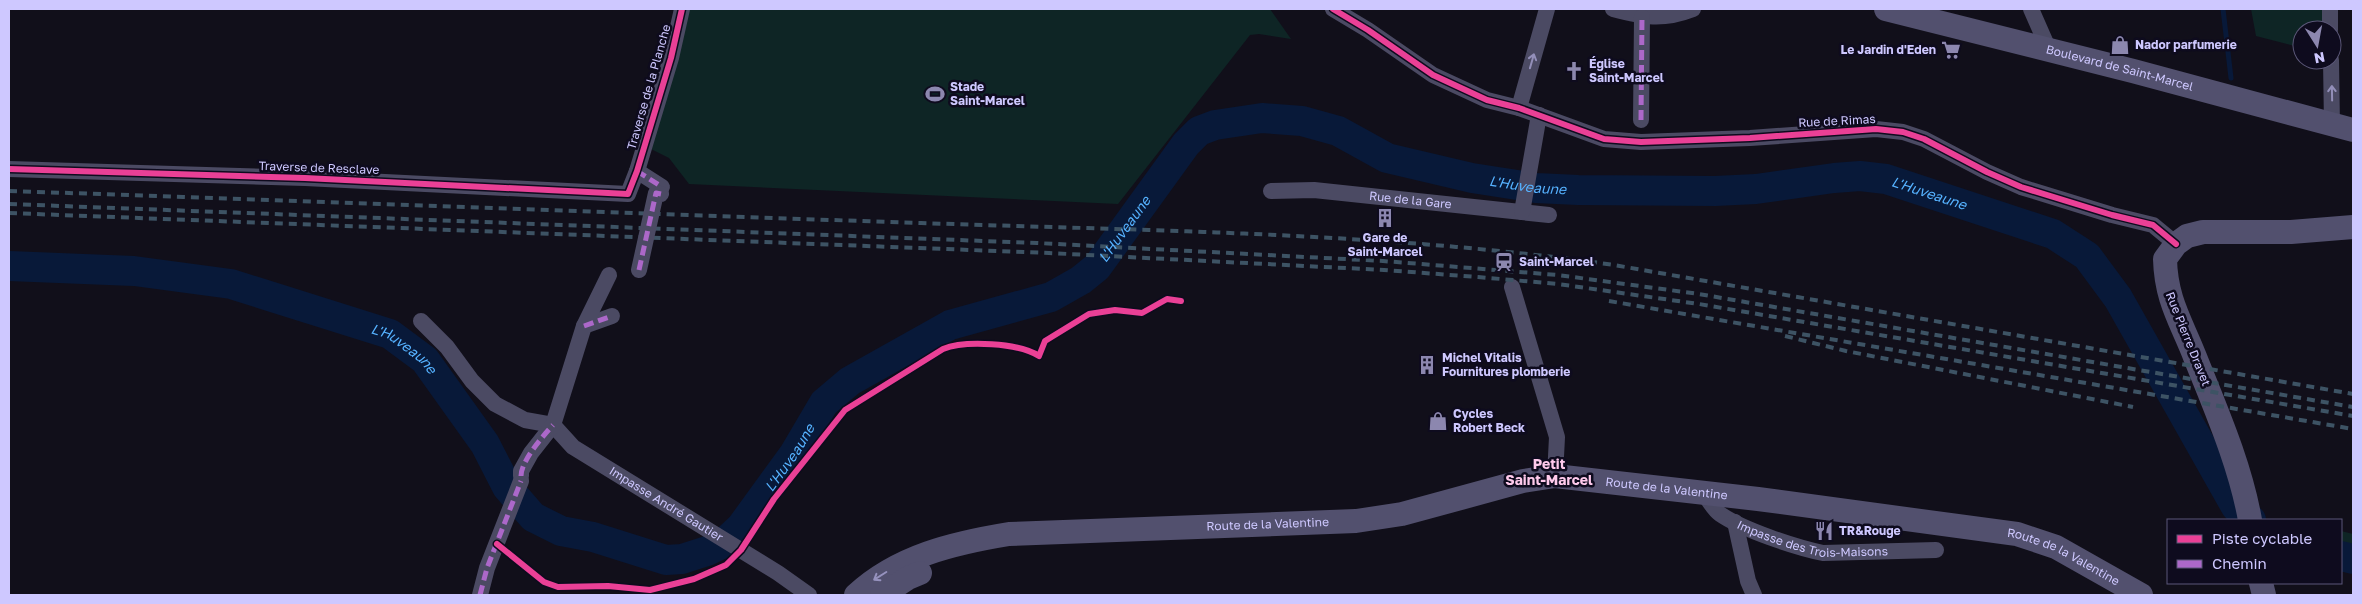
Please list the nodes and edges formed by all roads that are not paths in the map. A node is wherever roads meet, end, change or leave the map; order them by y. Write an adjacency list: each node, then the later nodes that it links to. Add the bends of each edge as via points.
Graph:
1 (682, 9): 17 (street, Traverse de la Planche, via 671,58)
2 (1333, 9): 8 (street, Rue de Rimas)
3 (1547, 9): 12 (street, one-way to 3)
4 (1613, 9): 9 (street)
5 (1693, 9): 9 (street, via 1668,18)
6 (1886, 9): 10 (main road, Boulevard de Saint-Marcel)
7 (2031, 9): 10 (street)
8 (1347, 13): 12 (street, Rue de Rimas, via 1433,75 1487,100)
9 (1642, 17): 14 (street)
10 (2049, 50): 15 (main road, Boulevard de Saint-Marcel)
11 (2333, 70): 15 (street, one-way to 11)
12 (1519, 108): 13 (street, Rue de Rimas)
13 (1539, 115): 20 (street); 23 (street, Rue de Rimas, via 1588,134 1621,141 1750,138 1876,129 1903,132 2022,187 2153,225)
14 (1641, 120)
15 (2343, 128)
16 (9, 169): 19 (street, Traverse de Resclave)
17 (637, 171): 19 (street, Traverse de la Planche); 24 (street, bridge, via 662,191 656,193)
18 (1271, 191): 20 (street, Rue de la Gare, via 1314,190)
19 (628, 194)
20 (1523, 208): 21 (street, Rue de la Gare)
21 (1549, 215)
22 (2353, 227): 23 (main road, via 2291,232 2203,232 2187,236)
23 (2176, 244): 33 (main road, Rue Pierre Dravet, via 2166,259 2168,295 2218,414 2245,490)
24 (639, 270)
25 (609, 275): 29 (street)
26 (1512, 286): 31 (street, via 1556,432)
27 (612, 316): 29 (street)
28 (421, 321): 30 (street, via 495,404 526,420)
29 (584, 326): 30 (street)
30 (553, 425): 37 (street, via 521,471); 38 (street, Impasse André Gautier, via 573,447)
31 (1555, 476): 32 (main road, Route de la Valentine); 35 (main road, Route de la Valentine, via 1523,481 1402,514 1356,521)
32 (1703, 492): 34 (street, Impasse des Trois-Maisons, via 1718,513); 42 (main road, Route de la Valentine, via 2017,534 2073,556)
33 (2250, 519)
34 (1735, 522): 36 (street, Impasse des Trois-Maisons, via 1822,553); 41 (street)
35 (1061, 533): 39 (main road, Route de la Valentine, one-way to 39, via 1009,534 939,549 898,565); 40 (main road, Route de la Valentine, via 977,550 908,578)
36 (1936, 550)
37 (480, 595)
38 (809, 595)
39 (856, 595)
40 (882, 595)
41 (1754, 595)
42 (2141, 595)

